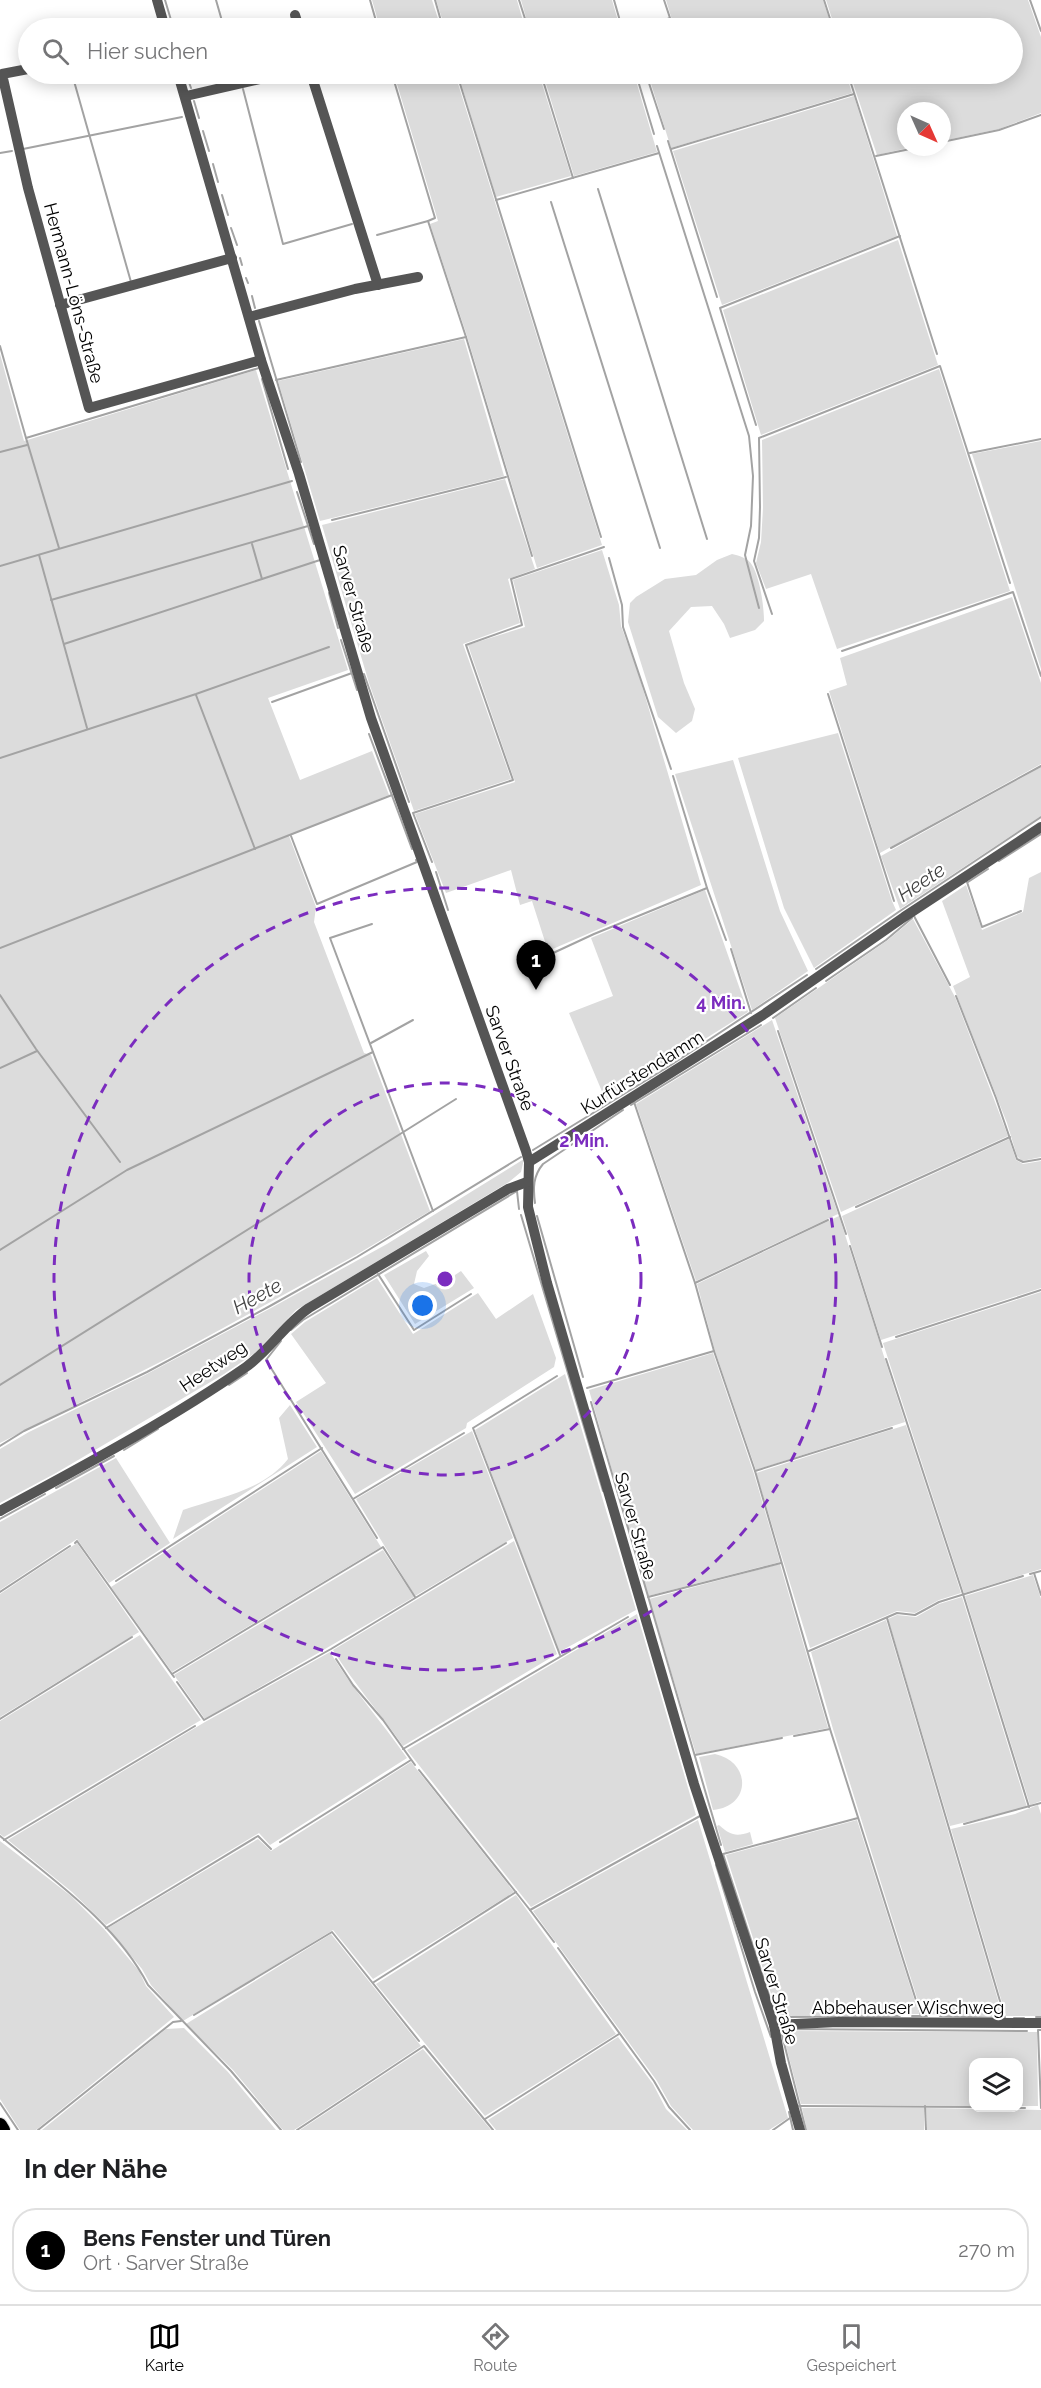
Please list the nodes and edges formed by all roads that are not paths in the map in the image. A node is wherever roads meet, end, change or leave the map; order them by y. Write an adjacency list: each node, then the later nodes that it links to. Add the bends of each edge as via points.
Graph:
1 (157, 0): 3 (street)
2 (295, 15): 4 (street)
3 (162, 18)
4 (296, 18)
5 (18, 71): 13 (street, Hermann-Löns-Straße, via 2,74)
6 (182, 84): 9 (street, Sarver Straße)
7 (238, 84): 9 (street)
8 (314, 84): 12 (street)
9 (186, 96): 10 (street, Sarver Straße)
10 (232, 258): 13 (street); 14 (street, Sarver Straße)
11 (418, 277): 12 (street)
12 (378, 285): 14 (street)
13 (60, 305): 15 (street, Hermann-Löns-Straße, via 89,408)
14 (249, 317): 15 (street, Sarver Straße)
15 (261, 360): 17 (street, Sarver Straße, via 371,718)
16 (1041, 827): 17 (street, Kurfürstendamm, via 764,1015)
17 (528, 1162): 18 (street, Sarver Straße)
18 (527, 1182): 19 (street, Heetweg, via 508,1188 309,1308 294,1318 257,1358 230,1377 116,1447); 21 (street, Sarver Straße, via 528,1207 548,1283 643,1611 716,1854)
19 (0, 1511)
20 (1041, 2023): 21 (street, Abbehauser Wischweg)
21 (774, 2025): 24 (street, Sarver Straße)
22 (0, 2125): 23 (main road)
23 (3, 2130)
24 (800, 2130)

